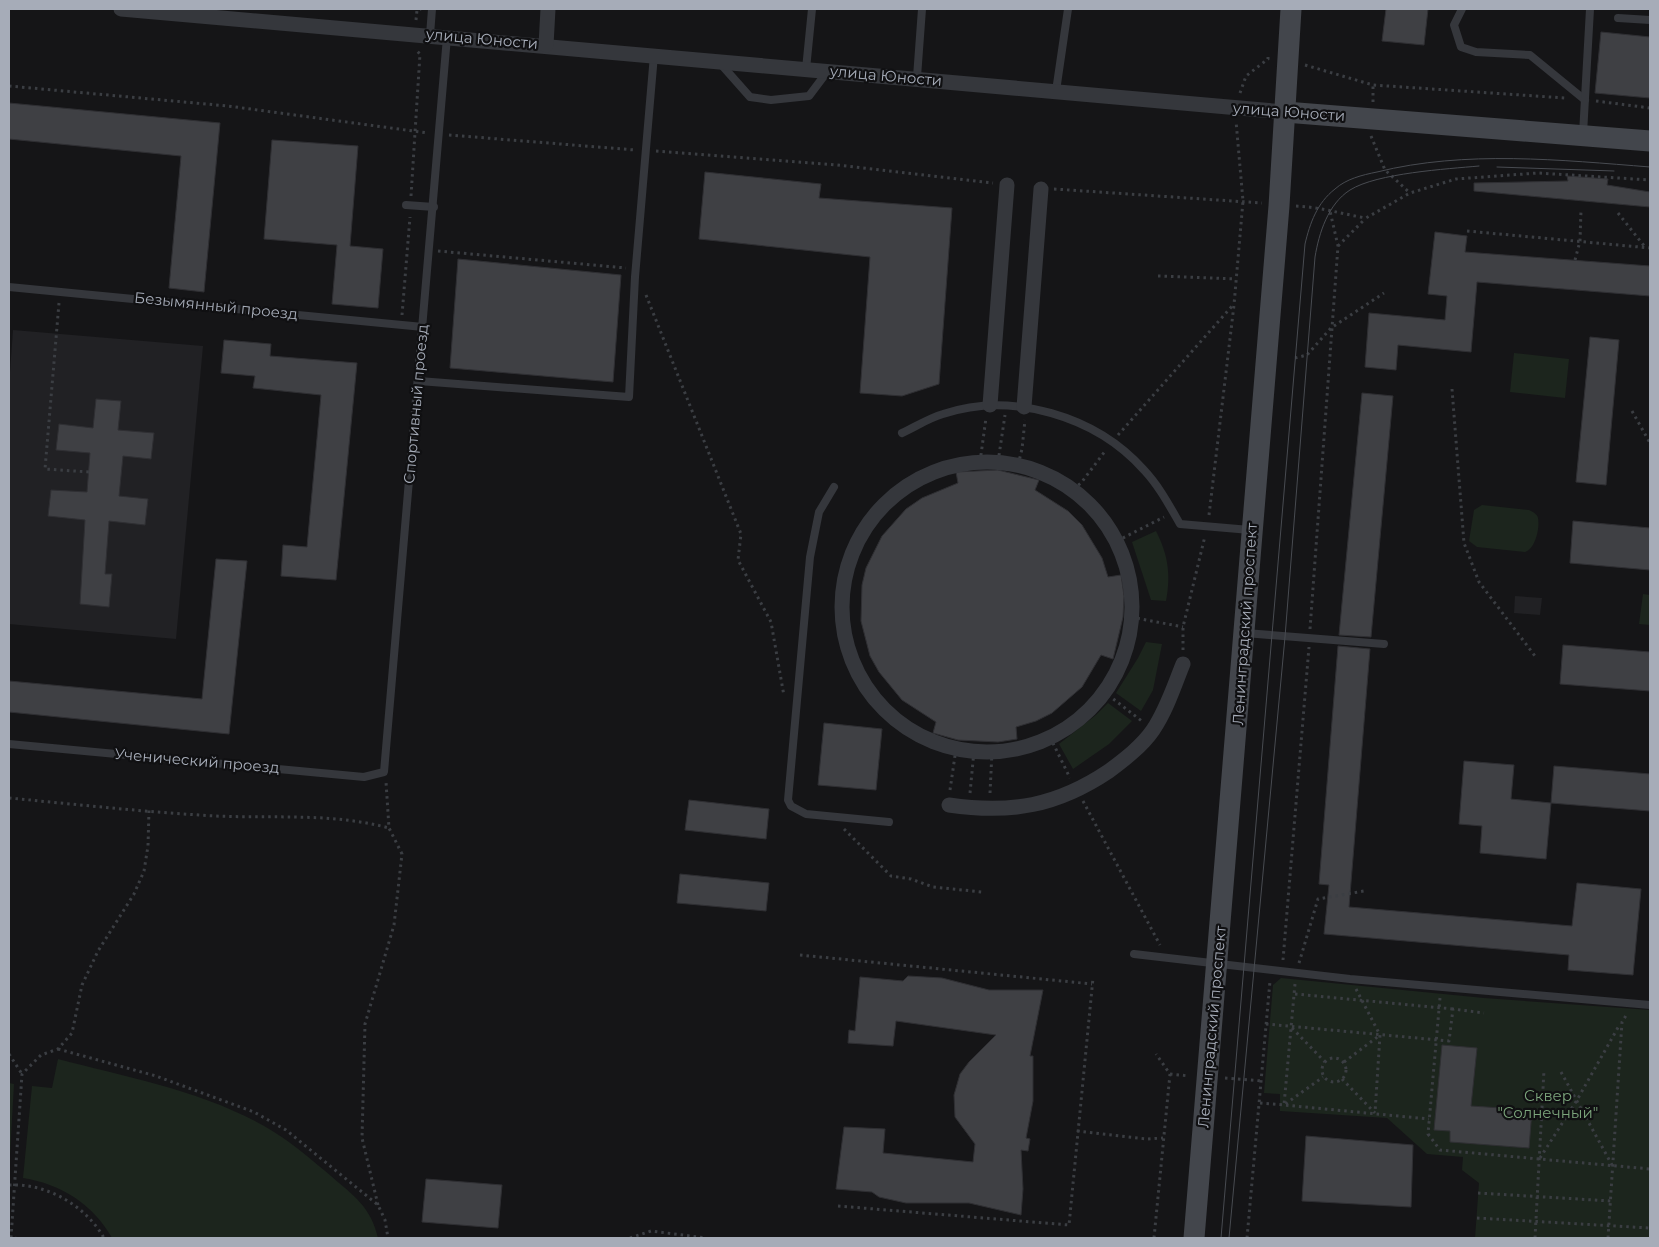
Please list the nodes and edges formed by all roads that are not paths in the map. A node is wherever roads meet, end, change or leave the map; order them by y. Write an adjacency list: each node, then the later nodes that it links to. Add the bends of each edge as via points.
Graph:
1 (122, 9): 12 (street, улица Юности)
2 (432, 9): 12 (lane)
3 (548, 9): 14 (street)
4 (812, 9): 17 (lane)
5 (922, 9): 19 (lane)
6 (1068, 9): 20 (lane)
7 (1290, 9): 22 (main road, Ленинградский проспект, via 1275,57)
8 (1462, 9): 21 (lane, via 1454,25 1461,46 1476,52 1530,55)
9 (1590, 9): 21 (lane)
10 (1618, 18): 11 (lane)
11 (1650, 20)
12 (430, 35): 13 (street, улица Юности)
13 (447, 37): 14 (street, улица Юности); 28 (lane, Спортивный проезд)
14 (546, 45): 15 (street, улица Юности)
15 (654, 55): 16 (street, улица Юности); 31 (lane, via 635,276 629,397)
16 (718, 61): 17 (street, улица Юности); 18 (lane, via 750,97 771,100 810,96)
17 (806, 69): 18 (street, улица Юности)
18 (827, 71): 19 (street, улица Юности)
19 (917, 78): 20 (street, улица Юности)
20 (1056, 91): 22 (street, улица Юности)
21 (1585, 100): 23 (lane)
22 (1285, 112): 23 (main road, улица Юности); 36 (main road, Ленинградский проспект)
23 (1583, 136): 24 (main road, улица Юности)
24 (1650, 141)
25 (1007, 184): 32 (street)
26 (1041, 189): 33 (street)
27 (408, 205): 28 (lane)
28 (434, 207): 30 (lane, Спортивный проезд)
29 (9, 286): 30 (lane, Безымянный проезд)
30 (423, 326): 31 (lane, Спортивный проезд)
31 (419, 381): 42 (lane, Спортивный проезд)
32 (990, 405): 33 (lane); 34 (lane, via 943,414)
33 (1024, 407): 36 (lane, via 1053,413 1112,442 1144,470 1180,524)
34 (902, 433)
35 (834, 487): 44 (lane, via 819,512 810,557 788,800 791,806 806,814)
36 (1252, 530): 37 (main road, Ленинградский проспект)
37 (1244, 633): 38 (lane); 46 (main road, Ленинградский проспект)
38 (1384, 644)
39 (1183, 664): 43 (street, via 1168,704 1138,748 1077,790 1052,800 1008,809)
40 (9, 744): 42 (lane, Ученический проезд, via 364,777)
41 (974, 751): 41 (street, via 938,744 909,730 873,697 857,672 846,645 842,616 843,586 857,543 894,497 928,474 980,462 998,462 1051,475 1073,489 1097,514 1117,541 1127,566 1132,617 1120,658 1103,691 1076,719 1050,737 1010,750)
42 (384, 772)
43 (949, 805)
44 (889, 822)
45 (1134, 954): 46 (lane)
46 (1217, 965): 47 (lane); 48 (main road, Ленинградский проспект)
47 (1650, 1005)
48 (1194, 1238)

